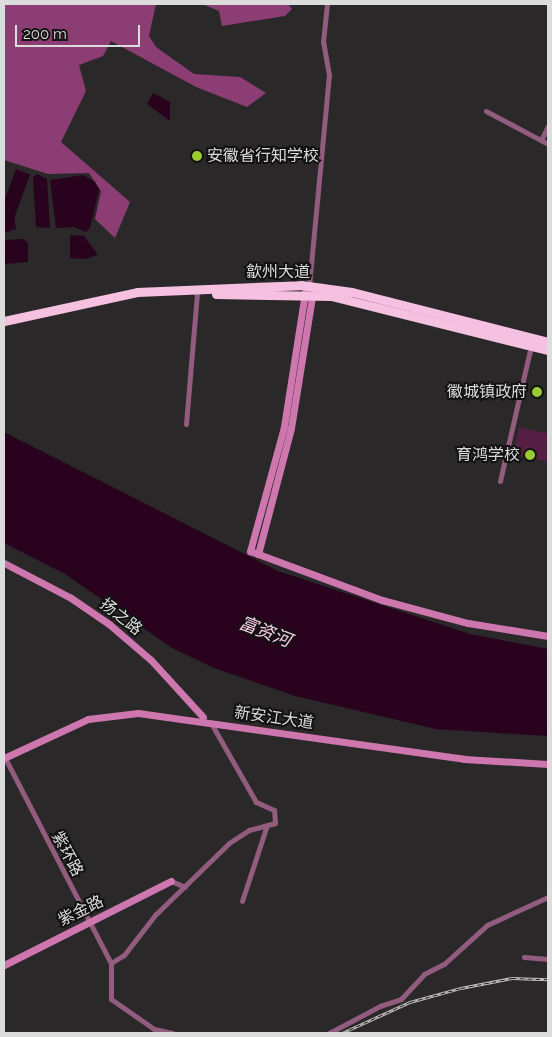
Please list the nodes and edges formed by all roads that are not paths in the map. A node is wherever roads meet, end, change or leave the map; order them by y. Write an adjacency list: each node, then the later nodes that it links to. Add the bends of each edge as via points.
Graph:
1 (327, 4): 6 (street, via 323,42 329,75)
2 (486, 111): 4 (street)
3 (548, 126): 4 (street)
4 (541, 140): 5 (street)
5 (548, 144)
6 (309, 289): 7 (highway, 歙州大道); 8 (highway, 歙州大道, via 137,292); 10 (highway, 歙州大道, via 352,292); 11 (highway, 歙州大道); 15 (street, via 291,428); 15 (street, via 284,427 250,551)
7 (197, 294): 9 (highway, 歙州大道, via 125,298); 13 (street)
8 (4, 321)
9 (4, 327)
10 (548, 342)
11 (531, 346): 12 (highway, 歙州大道); 14 (street)
12 (548, 350)
13 (186, 424)
14 (500, 481)
15 (258, 554): 17 (street, via 382,600 475,624)
16 (4, 563): 18 (street, 扬之路, via 65,594 103,619 151,660)
17 (548, 636)
18 (203, 717): 20 (street, 新安江大道, via 148,709 103,711 70,721); 21 (street, 新安江大道, via 465,754)
19 (211, 723): 20 (street, 新安江大道, via 147,714 104,715 72,725); 22 (street, 新安江大道, via 464,759); 23 (street, via 256,802 275,811 275,823)
20 (4, 756): 28 (street, 紫环路)
21 (548, 759)
22 (548, 764)
23 (267, 825): 25 (street, via 234,840); 27 (street)
24 (172, 881): 25 (street); 28 (street, 紫金路)
25 (185, 887): 31 (street, via 155,915 124,955)
26 (548, 896): 34 (street, via 487,925 444,964 424,974 401,999 380,1006)
27 (242, 900)
28 (89, 922): 31 (street, 紫环路); 32 (street, 紫金路)
29 (524, 957): 30 (street)
30 (548, 959)
31 (111, 963): 33 (street, via 112,1001 154,1029)
32 (4, 965)
33 (173, 1033)
34 (329, 1033)

